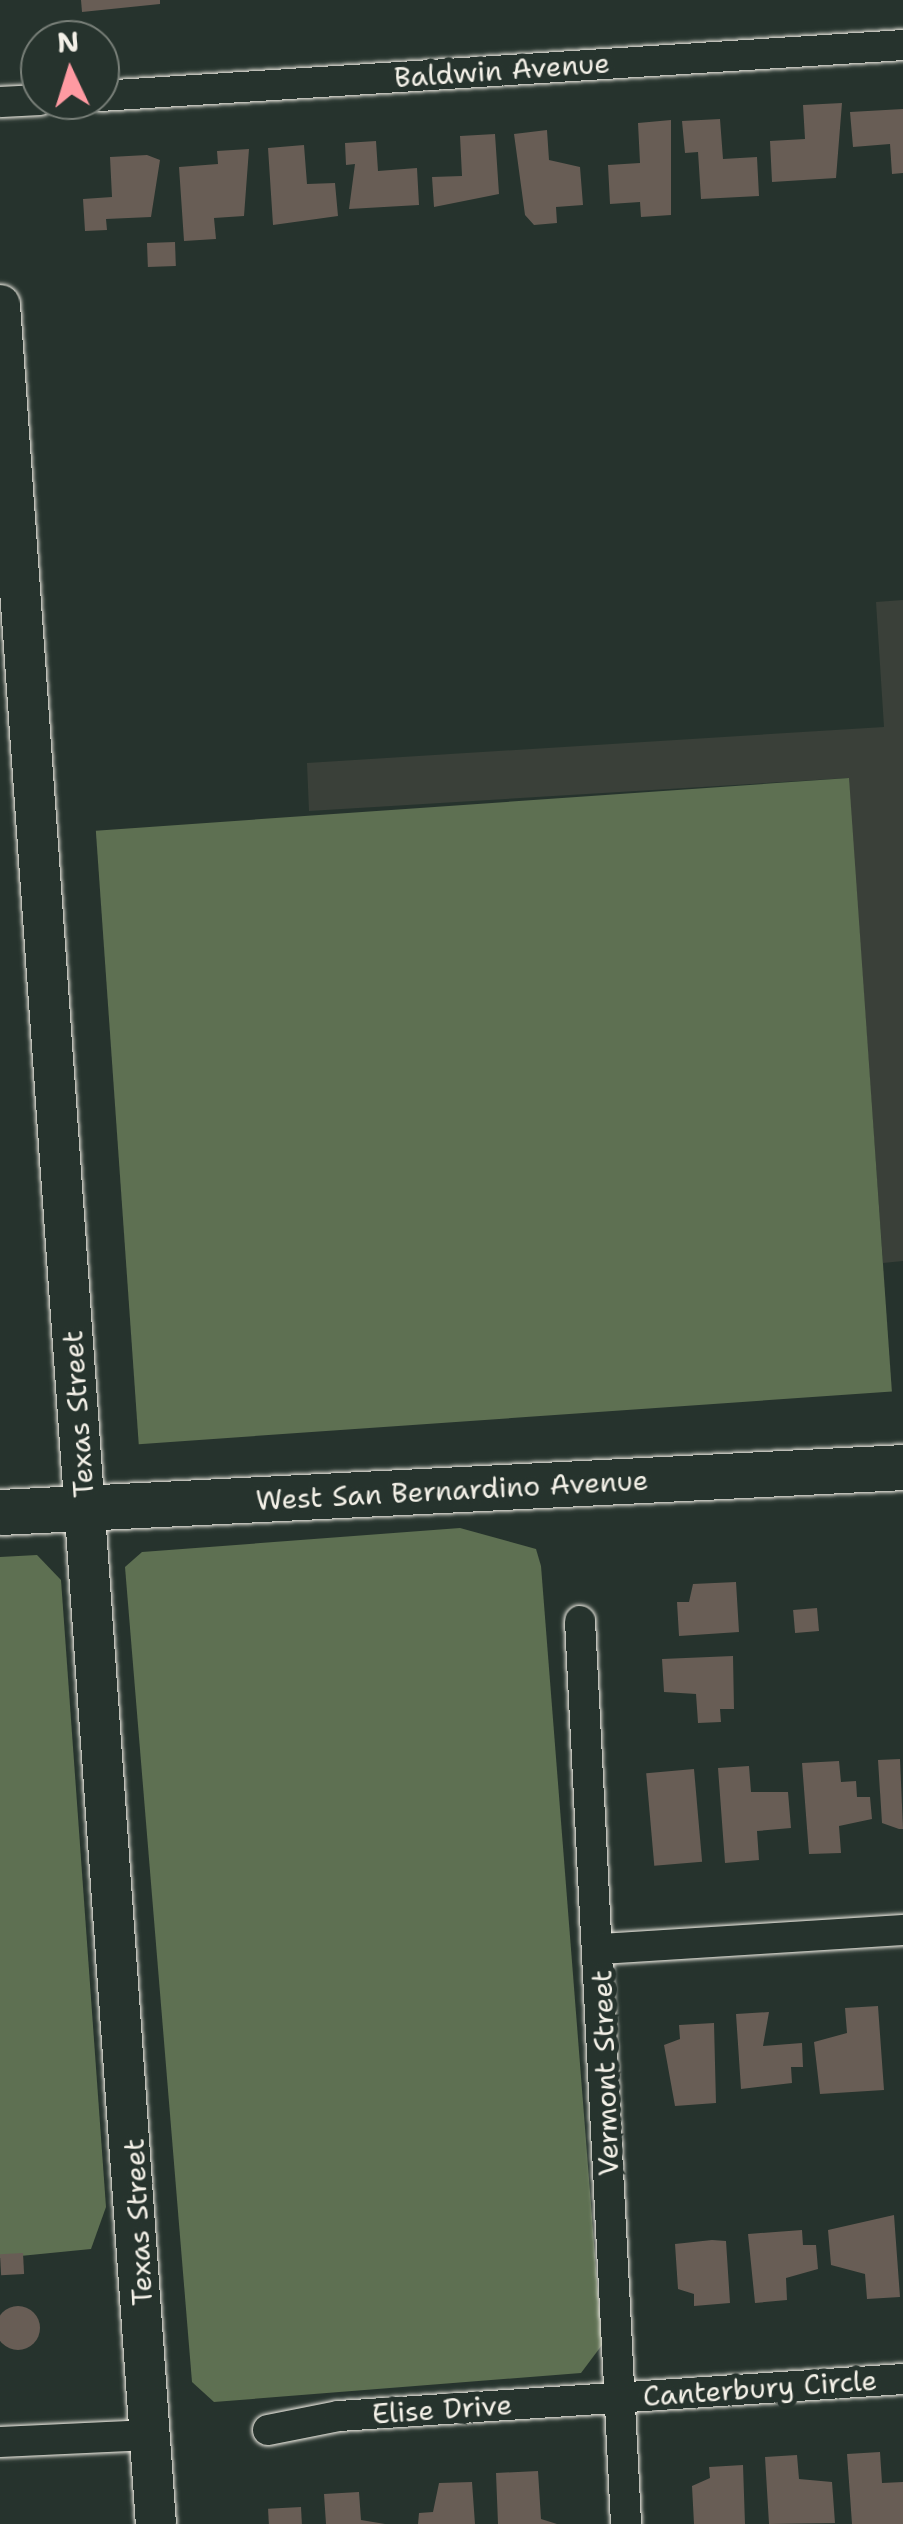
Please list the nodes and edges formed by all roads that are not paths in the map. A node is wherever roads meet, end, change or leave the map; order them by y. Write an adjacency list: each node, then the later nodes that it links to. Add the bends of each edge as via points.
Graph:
1 (903, 45): 2 (street, Baldwin Avenue)
2 (120, 95)
3 (0, 305): 4 (street, Texas Street)
4 (6, 464): 5 (street, Texas Street)
5 (8, 517): 7 (street, Texas Street)
6 (903, 1466): 7 (main road, West San Bernardino Avenue)
7 (84, 1507): 8 (main road, West San Bernardino Avenue); 15 (street, Texas Street)
8 (0, 1512)
9 (580, 1622): 11 (street, Vermont Street)
10 (903, 1930): 11 (street)
11 (600, 1950): 13 (street, Vermont Street)
12 (903, 2379): 13 (street, Canterbury Circle)
13 (617, 2397): 14 (street, Elise Drive, via 339,2416); 18 (street, Vermont Street)
14 (268, 2430)
15 (150, 2435): 16 (street); 17 (street, Texas Street)
16 (0, 2442)
17 (156, 2524)
18 (626, 2524)

